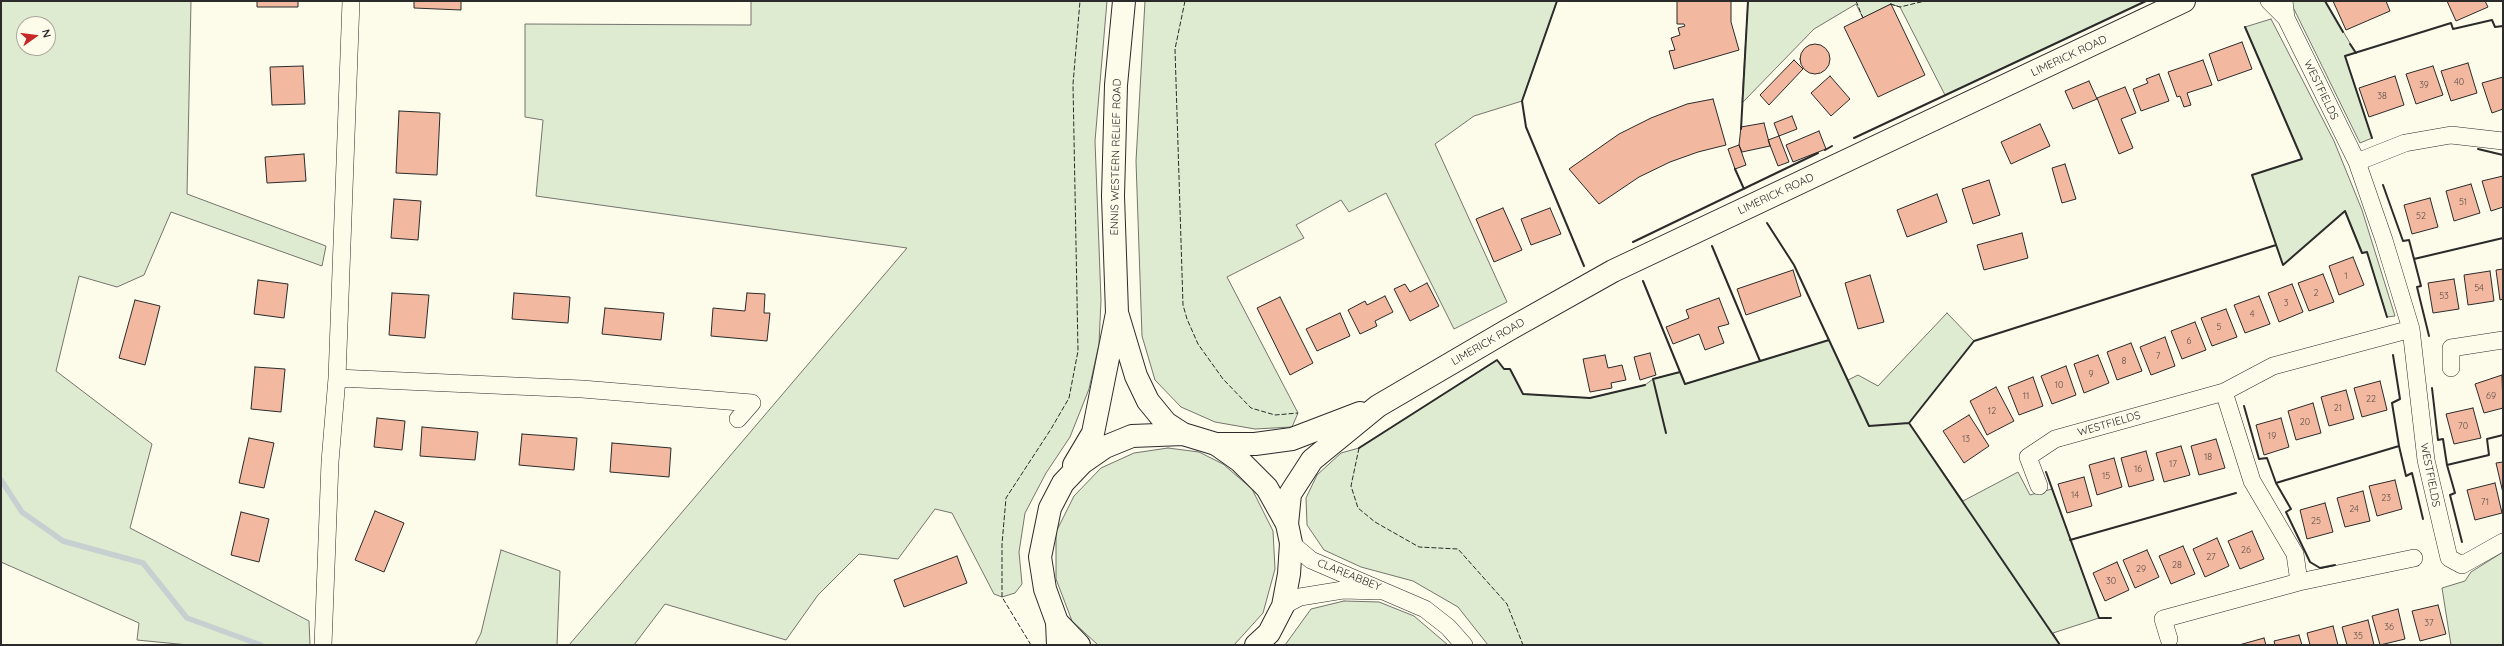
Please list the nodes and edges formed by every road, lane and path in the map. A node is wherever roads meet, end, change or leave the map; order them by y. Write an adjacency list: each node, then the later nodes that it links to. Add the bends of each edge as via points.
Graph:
1 (351, 1): 13 (street)
2 (1124, 1): 9 (main road, ENNIS WESTERN RELIEF ROAD, via 1116,85 1113,196)
3 (2184, 1): 15 (main road, LIMERICK ROAD, via 1614,270)
4 (2268, 1): 6 (street, WESTFIELDS)
5 (2284, 1): 6 (street, WESTFIELDS)
6 (2286, 18): 8 (street, WESTFIELDS)
7 (2503, 141): 8 (street, via 2451,135 2405,143)
8 (2357, 162): 10 (street, WESTFIELDS)
9 (1117, 313): 17 (main road, ENNIS WESTERN RELIEF ROAD, via 1136,376 1148,401 1166,423); 19 (main road, ENNIS WESTERN RELIEF ROAD, via 1092,433)
10 (2411, 329): 14 (street, WESTFIELDS, via 2274,366); 22 (street, WESTFIELDS, via 2426,460 2448,558 2462,565)
11 (2503, 340): 12 (street, via 2451,348)
12 (2451, 368)
13 (338, 378): 16 (street, via 582,389 752,403); 30 (street, via 330,462)
14 (2224, 392): 20 (street, WESTFIELDS, via 2055,440 2028,457); 24 (street, via 2252,481 2295,554)
15 (1378, 406): 18 (main road, via 1292,439 1255,444); 21 (main road, via 1312,460 1290,494)
16 (738, 420)
17 (1183, 434): 18 (main road); 19 (main road, via 1132,436 1105,447 1082,463)
18 (1216, 444): 21 (main road, via 1240,461 1267,488)
19 (1063, 483): 27 (main road, via 1050,508 1040,557 1045,589)
20 (2039, 486)
21 (1289, 533): 25 (street, CLAREABBEY, via 1312,560); 26 (main road, via 1289,574)
22 (2503, 542)
23 (2414, 558): 24 (street)
24 (2299, 582): 28 (street, via 2163,618)
25 (1388, 591): 26 (street, CLAREABBEY, via 1343,590 1300,597); 33 (street, CLAREABBEY, via 1425,609 1448,627)
26 (1283, 606): 29 (main road)
27 (1057, 622): 31 (main road); 32 (main road)
28 (2169, 639)
29 (1263, 641)
30 (322, 645)
31 (1058, 645)
32 (1079, 645)
33 (1464, 645)

